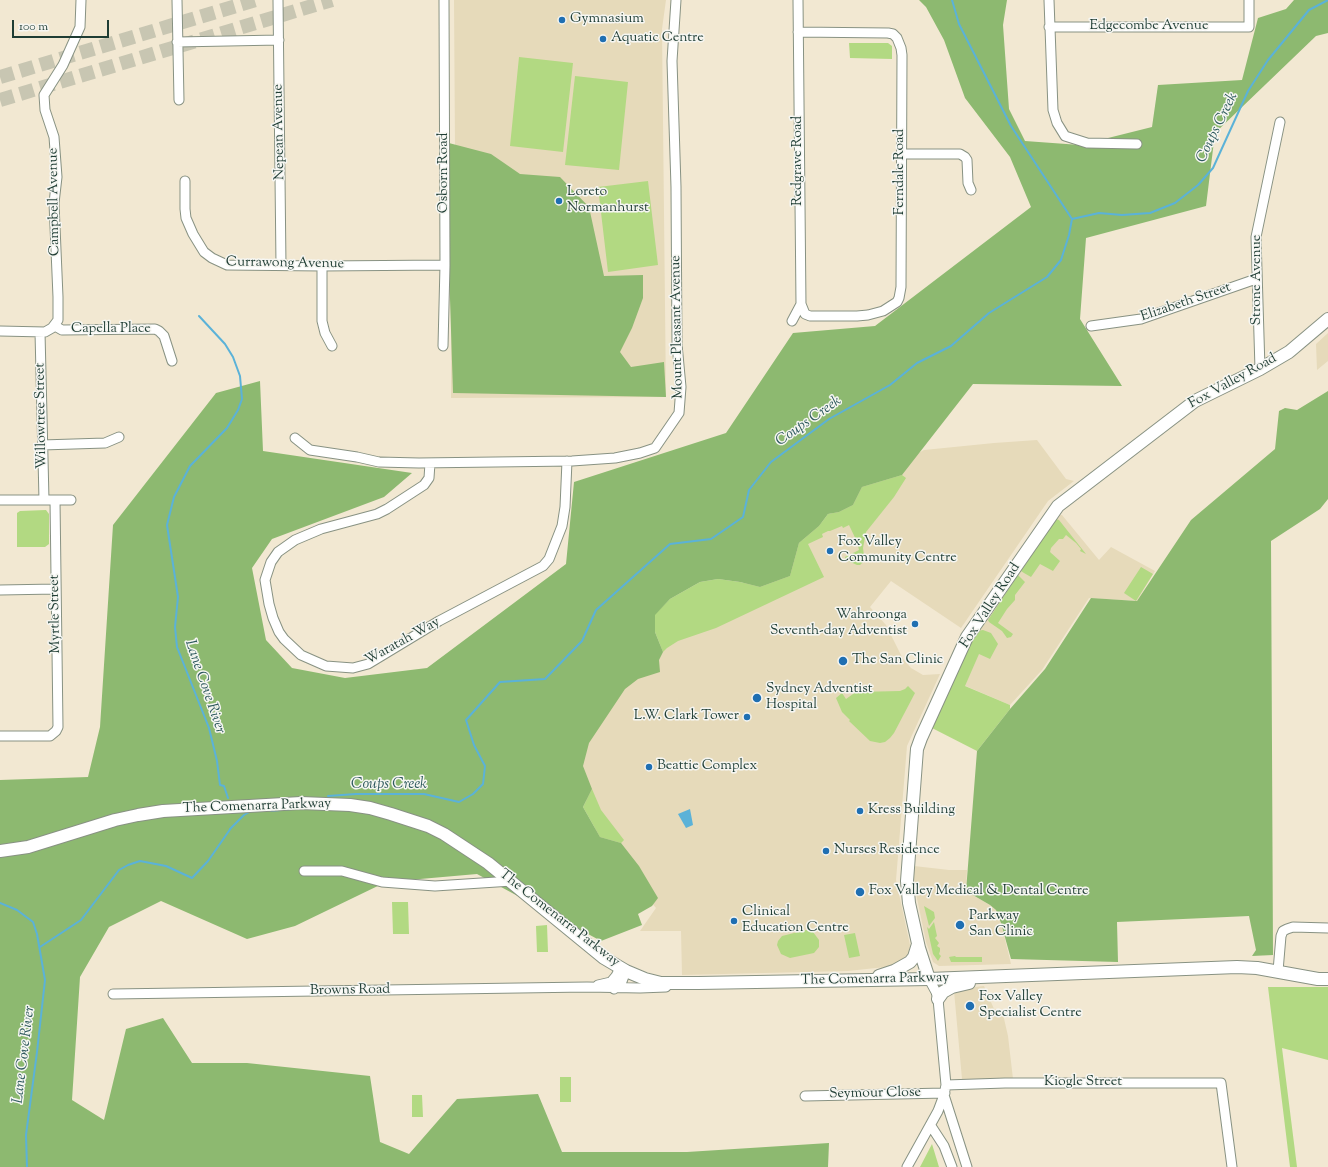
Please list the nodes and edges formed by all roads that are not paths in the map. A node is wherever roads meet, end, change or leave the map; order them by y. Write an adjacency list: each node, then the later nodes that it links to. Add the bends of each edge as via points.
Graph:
1 (81, 0): 26 (street, Campbell Avenue, via 80,27 63,65 44,95 45,110 54,137 57,177 54,203 58,318)
2 (177, 0): 12 (street)
3 (278, 0): 11 (street, Nepean Avenue)
4 (444, 0): 19 (street, Osborn Road)
5 (676, 0): 37 (street, Mount Pleasant Avenue, via 672,61 681,387 678,413 655,448 615,458)
6 (798, 0): 10 (street, Redgrave Road)
7 (1049, 0): 9 (street)
8 (1249, 0): 9 (street, Edgecombe Avenue, via 1249,27)
9 (1049, 27): 15 (street, via 1053,110 1065,136 1087,143)
10 (798, 32): 16 (street, Ferndale Road, via 888,32 897,38 901,48); 23 (street, Redgrave Road)
11 (279, 40): 12 (street); 20 (street, Nepean Avenue)
12 (177, 42): 13 (street)
13 (179, 100)
14 (1280, 122): 22 (street, Strone Avenue, via 1256,237)
15 (1137, 144)
16 (901, 154): 18 (street, via 960,154 967,160 968,183); 23 (street, Ferndale Road, via 901,287 897,302 876,314 857,316 810,316 805,314)
17 (185, 180): 20 (street, Currawong Avenue, via 186,218 204,252 227,265)
18 (972, 190)
19 (445, 264): 21 (street, Currawong Avenue); 31 (street, Osborn Road)
20 (281, 265): 21 (street, Currawong Avenue)
21 (322, 266): 30 (street, via 322,321)
22 (1256, 279): 27 (street, Elizabeth Street, via 1141,319); 33 (street, Strone Avenue)
23 (801, 304): 25 (street, Redgrave Road)
24 (1328, 319): 33 (main road, Fox Valley Road, via 1289,352)
25 (792, 320)
26 (55, 326): 29 (street); 32 (street, Capella Place, via 62,330 155,329 164,336)
27 (1091, 326)
28 (0, 331): 29 (street)
29 (40, 332): 36 (street, Willowtree Street)
30 (332, 346)
31 (444, 346)
32 (172, 360)
33 (1260, 369): 50 (main road, Fox Valley Road, via 1195,401 1058,506 967,637 917,749 907,881)
34 (119, 437): 36 (street, via 105,443)
35 (295, 438): 38 (street, Mount Pleasant Avenue, via 310,450 380,462)
36 (42, 445): 40 (street, Willowtree Street)
37 (567, 461): 38 (street, Mount Pleasant Avenue); 38 (street, Waratah Way, via 562,526 549,559 543,566 439,621 368,664 339,668 326,666 301,655 284,639 273,618 266,580 271,562 278,552 295,540 321,529 377,514 424,486 429,478)
38 (430, 463)
39 (0, 500): 40 (street)
40 (44, 500): 41 (street)
41 (55, 500): 42 (street); 43 (street, Myrtle Street)
42 (71, 500)
43 (56, 588): 44 (street); 45 (street, Myrtle Street, via 58,727 50,736)
44 (0, 590)
45 (0, 736)
46 (0, 852): 48 (main road, The Comenarra Parkway, via 44,843 115,820 164,811 319,803 370,808 428,826 464,846)
47 (304, 871): 48 (street, via 342,871 382,882 435,886)
48 (512, 881): 51 (main road, The Comenarra Parkway, via 604,958)
49 (1328, 928): 52 (street, via 1293,927 1284,931 1281,936)
50 (918, 944): 54 (main road, Fox Valley Road); 56 (main road, via 914,957 904,966)
51 (623, 969): 57 (main road, The Comenarra Parkway, via 656,982); 58 (street, Browns Road, via 611,982); 59 (street, via 621,984)
52 (1278, 972): 53 (main road, The Comenarra Parkway, via 1237,967); 55 (main road, The Comenarra Parkway)
53 (1002, 977): 54 (main road, The Comenarra Parkway); 61 (main road, via 957,986 943,992)
54 (929, 979): 56 (main road, The Comenarra Parkway); 61 (street, Fox Valley Road)
55 (1328, 979)
56 (861, 980): 57 (main road, The Comenarra Parkway)
57 (687, 984): 59 (street, Browns Road)
58 (587, 987): 59 (street, Browns Road); 60 (street, Browns Road)
59 (614, 989)
60 (114, 994)
61 (938, 999): 62 (street, Fox Valley Road)
62 (945, 1091): 63 (street, Seymour Close); 64 (street, Fox Valley Road); 67 (street); 68 (street, Kiogle Street, via 1021,1083 1221,1083)
63 (805, 1096)
64 (931, 1126): 65 (street, Fox Valley Road); 66 (street, via 944,1146)
65 (907, 1167)
66 (952, 1167)
67 (966, 1167)
68 (1232, 1167)

